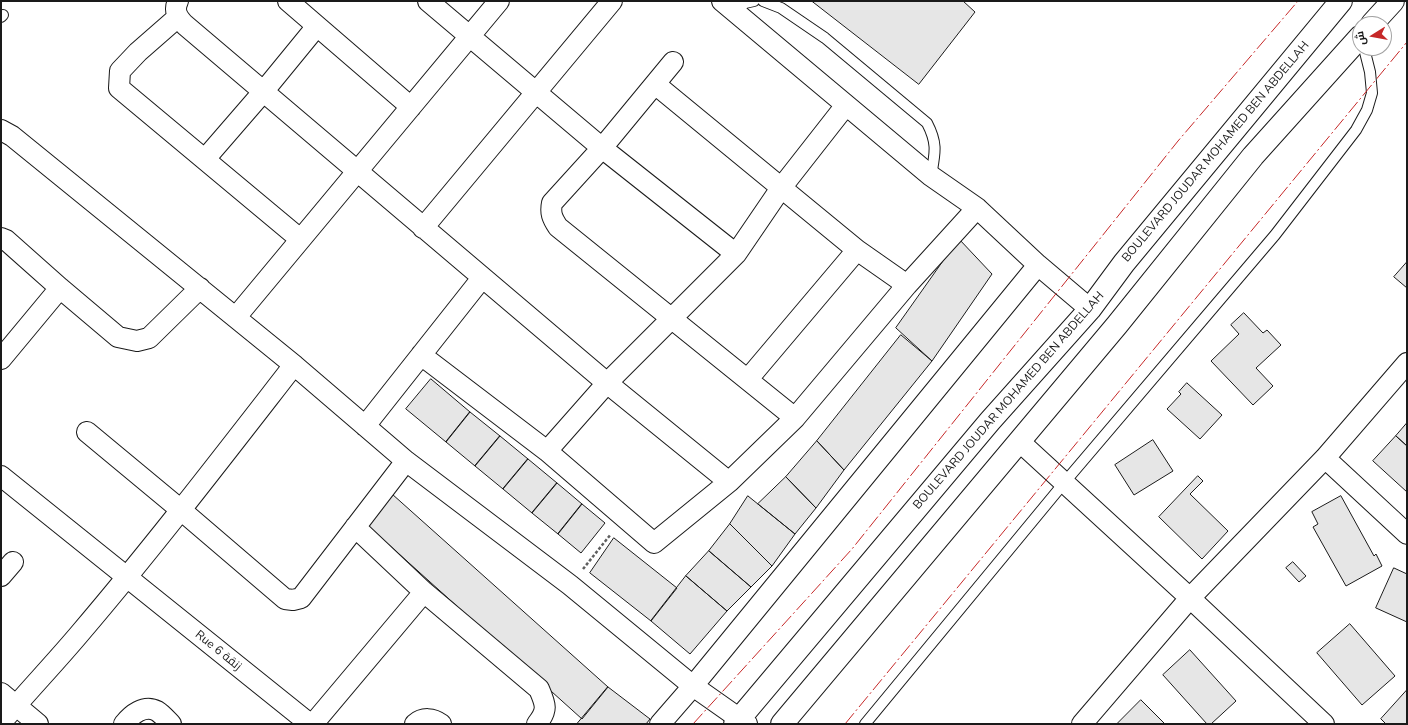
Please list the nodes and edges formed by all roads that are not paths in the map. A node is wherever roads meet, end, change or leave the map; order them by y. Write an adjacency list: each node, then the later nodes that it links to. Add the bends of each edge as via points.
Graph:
1 (428, 1): 13 (street)
2 (499, 1): 13 (street)
3 (612, 1): 19 (street)
4 (754, 1): 9 (lane)
5 (763, 1): 26 (lane, via 781,8 824,38 927,123 934,136 936,152)
6 (1341, 1): 39 (main road, BOULEVARD JOUDAR MOHAMED BEN ABDELLAH, via 1124,263)
7 (1393, 1): 11 (main road)
8 (293, 3): 12 (street)
9 (725, 4): 20 (street)
10 (178, 9): 18 (street, via 185,25); 24 (street, via 120,71 120,88)
11 (1379, 16)
12 (316, 26): 18 (street); 21 (street)
13 (469, 37): 19 (street); 21 (street)
14 (1352, 46): 51 (main road, via 1253,156 1118,325)
15 (1366, 56): 57 (lane, via 1372,94 1356,130 1275,235)
16 (673, 62): 17 (street)
17 (655, 84): 23 (street); 27 (street)
18 (263, 92): 24 (street); 25 (street)
19 (536, 93): 23 (street); 29 (street)
20 (846, 105): 26 (street); 27 (street)
21 (411, 107): 25 (street)
22 (1, 130): 38 (street, via 12,136)
23 (602, 148): 33 (street); 41 (street, via 552,203 552,217 558,226)
24 (205, 159): 31 (street)
25 (357, 172): 29 (street); 31 (street)
26 (931, 176): 28 (street)
27 (781, 188): 32 (street); 33 (street)
28 (977, 208): 34 (street); 36 (street)
29 (423, 228): 35 (street)
30 (1, 238): 37 (street)
31 (300, 239): 40 (street)
32 (857, 250): 36 (street); 46 (street)
33 (736, 254): 41 (street)
34 (1038, 266): 39 (street); 64 (street)
35 (482, 278): 42 (street); 47 (street)
36 (907, 285): 48 (street)
37 (60, 288): 38 (street, via 118,337 137,341 149,338); 43 (street)
38 (200, 288): 40 (street)
39 (1090, 309): 66 (main road, BOULEVARD JOUDAR MOHAMED BEN ABDELLAH, via 990,421)
40 (236, 318): 45 (street)
41 (672, 319): 46 (street); 47 (street)
42 (421, 355): 49 (street); 52 (street)
43 (1, 359)
44 (1407, 363): 53 (street)
45 (294, 365): 49 (street); 58 (street)
46 (748, 379): 48 (street)
47 (607, 383): 52 (street); 56 (street)
48 (795, 418): 56 (street)
49 (365, 426): 54 (street)
50 (87, 432): 58 (street)
51 (1020, 442): 57 (street); 76 (main road)
52 (547, 451): 56 (street, via 654,543)
53 (1325, 458): 60 (street); 63 (street)
54 (406, 461): 59 (street); 64 (street, via 570,585)
55 (1, 476): 61 (street, Rue 6 زنقة)
56 (729, 482)
57 (1064, 483): 63 (street); 77 (lane)
58 (181, 510): 59 (street, via 285,599 293,600 301,598); 61 (street)
59 (355, 528): 62 (street)
60 (1407, 534)
61 (126, 577): 65 (street, via 80,633); 72 (street, Rue 6 زنقة)
62 (424, 592): 72 (street); 74 (street, via 539,689 546,703 544,716)
63 (1190, 598): 78 (street); 79 (street)
64 (693, 686): 66 (street); 75 (street)
65 (8, 699): 67 (street); 69 (street)
66 (741, 722)
67 (1, 723)
68 (416, 723): 73 (street, via 426,719 436,720)
69 (38, 724)
70 (124, 724): 71 (street, via 130,716 147,710 156,711)
71 (171, 724)
72 (311, 724)
73 (442, 724)
74 (537, 724)
75 (660, 724)
76 (782, 724)
77 (865, 724)
78 (1082, 724)
79 (1324, 724)

